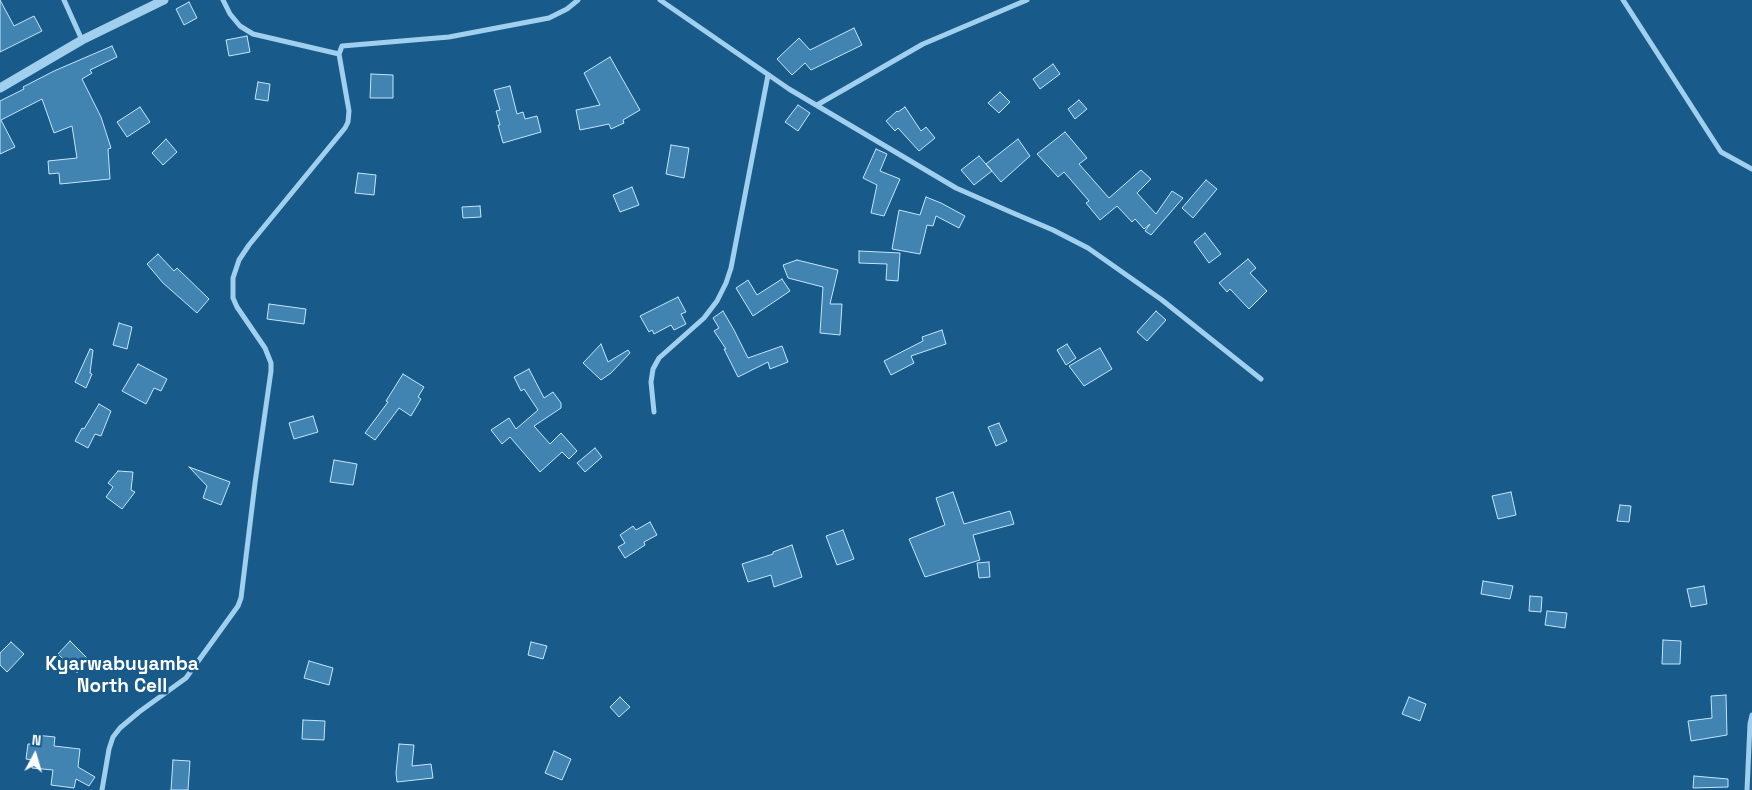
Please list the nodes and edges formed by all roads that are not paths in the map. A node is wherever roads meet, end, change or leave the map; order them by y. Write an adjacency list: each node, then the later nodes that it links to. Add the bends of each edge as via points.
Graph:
1 (64, 0): 8 (street)
2 (164, 0): 8 (street)
3 (223, 0): 9 (street, via 240,26 253,34)
4 (578, 0): 9 (street, via 567,10 548,18 449,37 342,46)
5 (660, 0): 10 (street)
6 (1027, 0): 12 (street, via 923,44)
7 (1622, 0): 13 (street, via 1721,152)
8 (82, 40): 11 (street)
9 (339, 54): 17 (street, via 348,122 248,245 233,278 235,302 265,348 271,371 241,598 186,678 139,712 113,737)
10 (768, 75): 12 (street); 15 (street, via 726,283 704,318 659,358 651,382)
11 (0, 88)
12 (817, 105): 14 (street, via 956,188 1088,248 1162,300)
13 (1752, 169)
14 (1261, 379)
15 (654, 412)
16 (1752, 715): 18 (street)
17 (102, 790)
18 (1747, 790)

